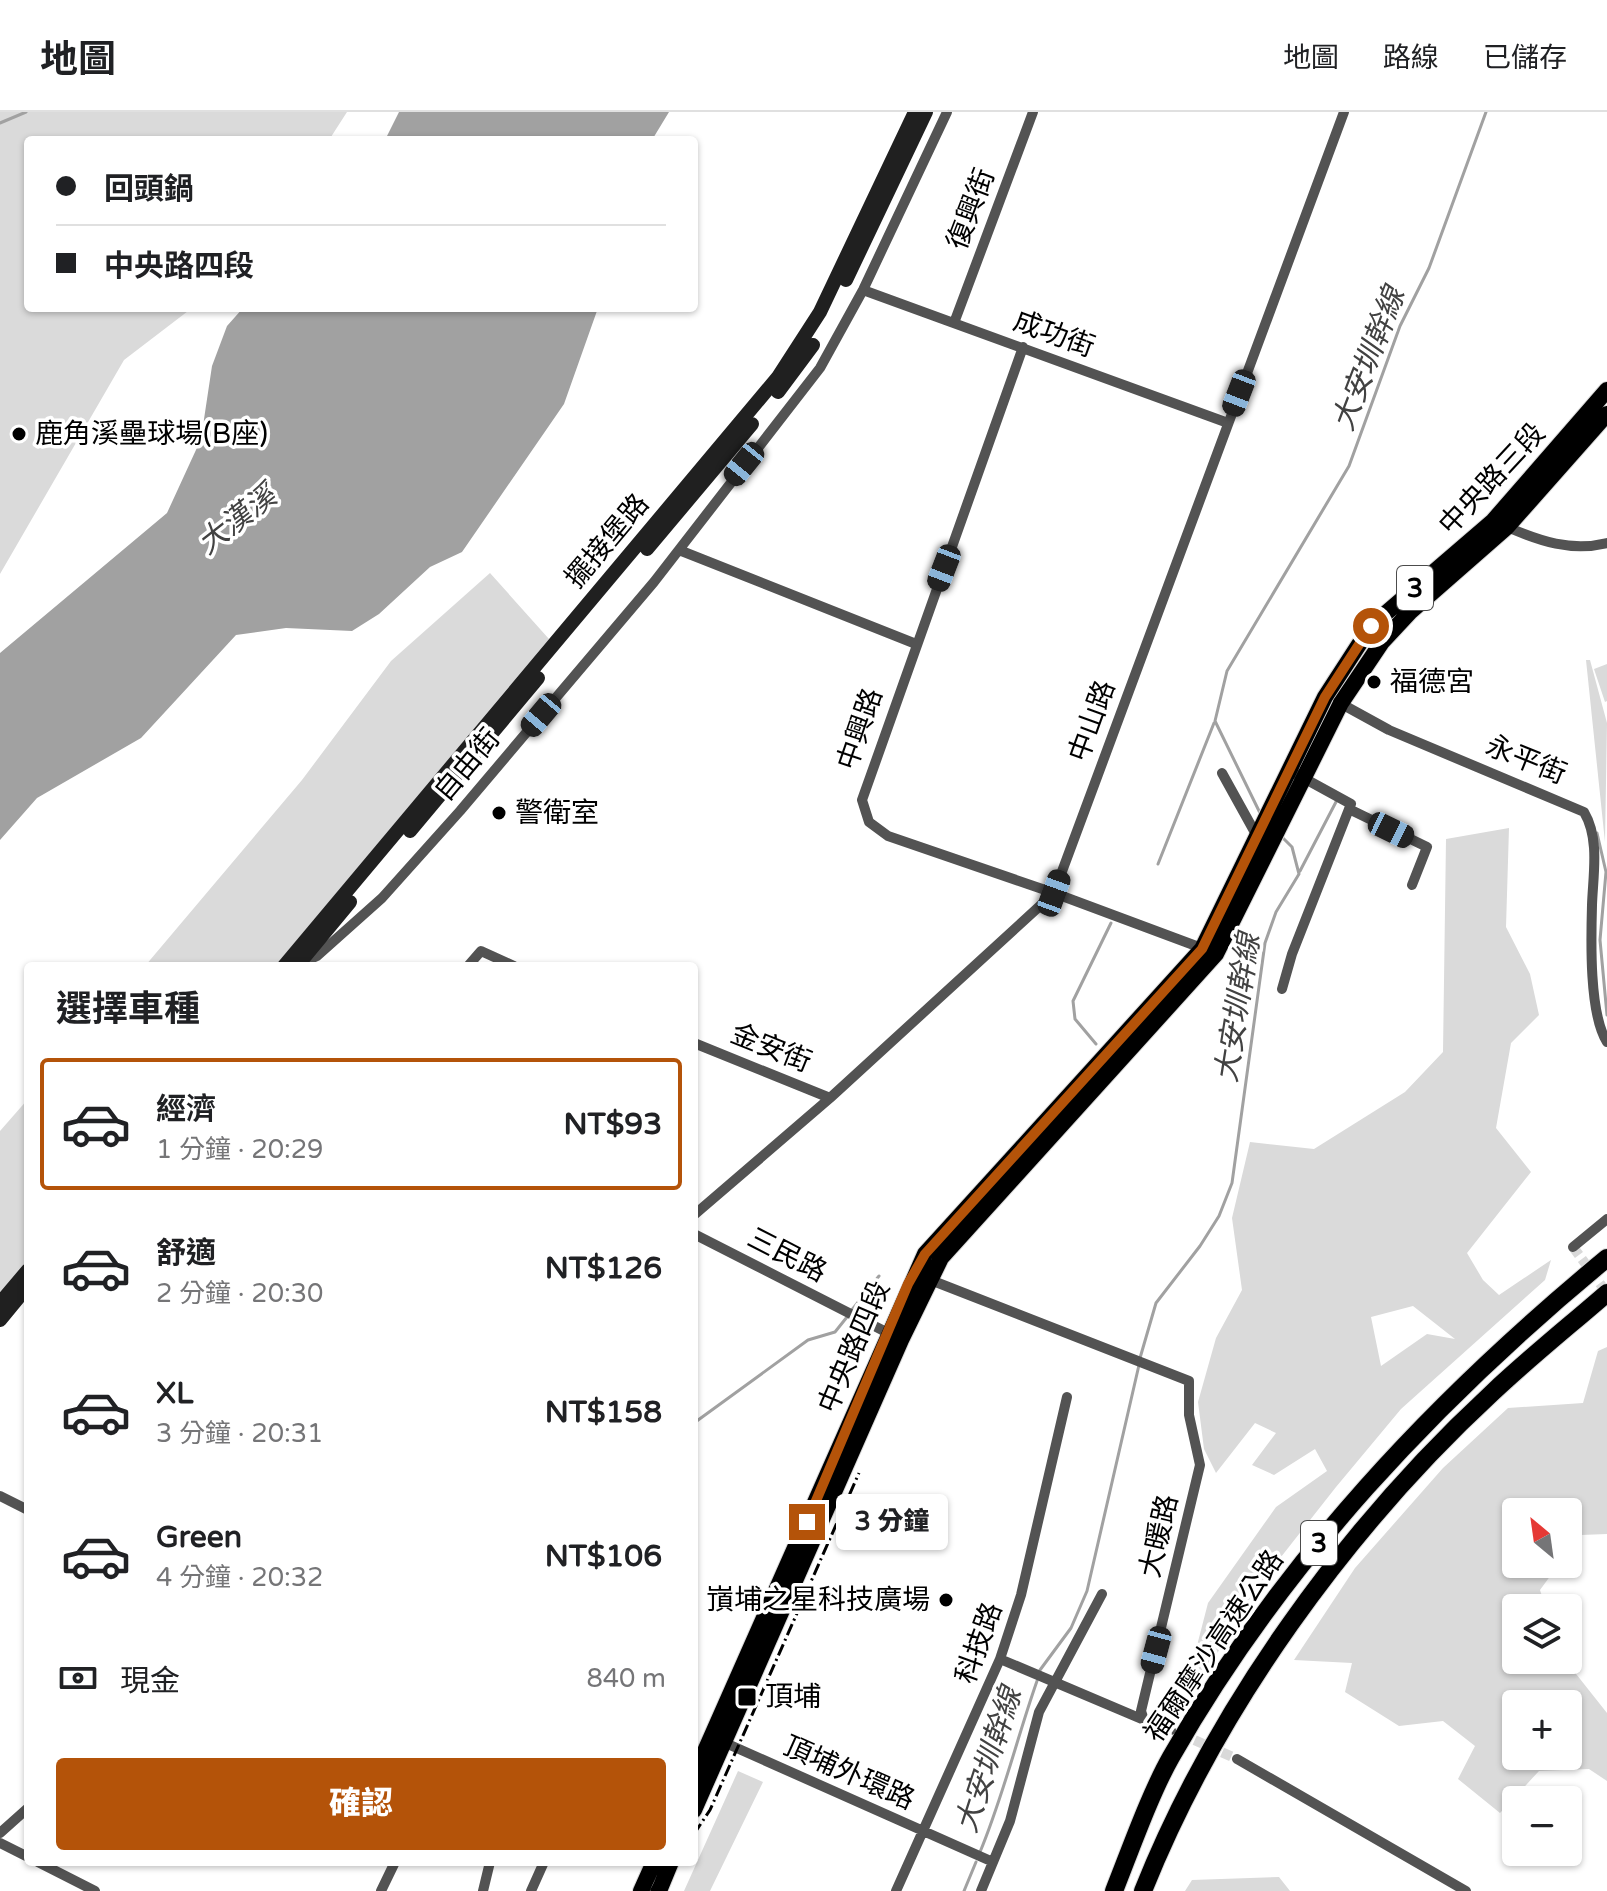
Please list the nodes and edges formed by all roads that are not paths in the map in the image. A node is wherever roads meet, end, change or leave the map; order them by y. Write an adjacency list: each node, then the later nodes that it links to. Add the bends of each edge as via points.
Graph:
1 (915, 112): 24 (street, 擺接堡路, via 820,312 778,377)
2 (926, 112): 25 (street, 擺接堡路, via 832,311 793,374)
3 (947, 112): 6 (street, 自由街)
4 (1033, 112): 7 (street, 復興街)
5 (1344, 112): 11 (street, 中山路)
6 (863, 290): 7 (street, 成功街); 14 (street, 自由街, via 820,368)
7 (954, 323): 8 (street, 成功街)
8 (1023, 347): 11 (street, 成功街); 15 (street, 中興路)
9 (1607, 390): 16 (main road, 中央路三段 / 3, via 1493,521 1371,626)
10 (1607, 414): 12 (main road, 中央路三段 / 3)
11 (1228, 423): 22 (street, 中山路)
12 (1507, 527): 13 (street, via 1546,543); 16 (main road, 中央路三段 / 3, via 1396,626)
13 (1607, 543)
14 (679, 550): 15 (street); 26 (street, 自由街, via 382,898)
15 (916, 644): 22 (street, 中興路, via 862,800 869,822 888,836)
16 (1333, 700): 18 (main road, 中央路三段 / 3); 30 (street, 永平街, via 1389,730 1584,812 1594,857 1592,906)
17 (1222, 773): 20 (street)
18 (1297, 774): 19 (street, via 1351,804); 20 (main road, 中央路三段 / 3)
19 (1349, 809): 21 (street, via 1427,847); 29 (street)
20 (1268, 833): 23 (main road, 中央路四段 / 3)
21 (1412, 885)
22 (1054, 893): 23 (street, 中興路); 33 (street, 中山路)
23 (1209, 951): 40 (main road, 中央路四段 / 3)
24 (287, 962)
25 (300, 962)
26 (305, 962)
27 (471, 962): 28 (street, via 481,951)
28 (505, 962)
29 (1282, 989)
30 (1603, 1020): 31 (street, 永平街)
31 (1607, 1042)
32 (698, 1045): 33 (street, 金安街)
33 (830, 1098): 34 (street, 中山路)
34 (698, 1212)
35 (1607, 1219): 37 (street)
36 (698, 1236): 46 (street, 三民路)
37 (1573, 1247)
38 (1607, 1258): 81 (highway, 福爾摩沙高速公路 / 3, via 1407,1440 1304,1561 1234,1657 1170,1760)
39 (24, 1275): 44 (street)
40 (922, 1275): 46 (main road, 中央路四段 / 3); 55 (street, 大暖路, via 1189,1381 1189,1415 1200,1465 1144,1694)
41 (24, 1291): 45 (street)
42 (1607, 1293): 47 (highway, 福爾摩沙高速公路 / 3)
43 (1607, 1302): 47 (highway)
44 (0, 1303)
45 (0, 1320)
46 (894, 1336): 57 (main road, 中央路四段 / 3)
47 (1491, 1394): 82 (highway, 福爾摩沙高速公路 / 3, via 1374,1519 1252,1681 1192,1786)
48 (1067, 1397): 53 (street, 科技路, via 1021,1595)
49 (4, 1498): 50 (street); 51 (street)
50 (24, 1508)
51 (0, 1512)
52 (1102, 1594): 54 (street)
53 (1000, 1659): 54 (street); 62 (street, 科技路)
54 (1053, 1681): 55 (street); 66 (street)
55 (1144, 1720): 56 (street)
56 (1171, 1730)
57 (718, 1740): 59 (main road, 中央路四段 / 3); 60 (main road, 中央路四段 / 3); 62 (street, 頂埔外環路)
58 (1237, 1759): 83 (street)
59 (698, 1770)
60 (698, 1798)
61 (24, 1812): 63 (street)
62 (922, 1832): 66 (street, 頂埔外環路); 79 (street, 科技路)
63 (0, 1833)
64 (0, 1843): 65 (street)
65 (24, 1855)
66 (993, 1862): 80 (street)
67 (46, 1866): 73 (street)
68 (393, 1866): 74 (street)
69 (489, 1866): 75 (street)
70 (542, 1866): 76 (street)
71 (652, 1866): 77 (main road)
72 (669, 1866): 78 (main road)
73 (95, 1891)
74 (381, 1891)
75 (483, 1891)
76 (531, 1891)
77 (641, 1891)
78 (659, 1891)
79 (896, 1891)
80 (981, 1891)
81 (1114, 1891)
82 (1143, 1891)
83 (1466, 1891)

